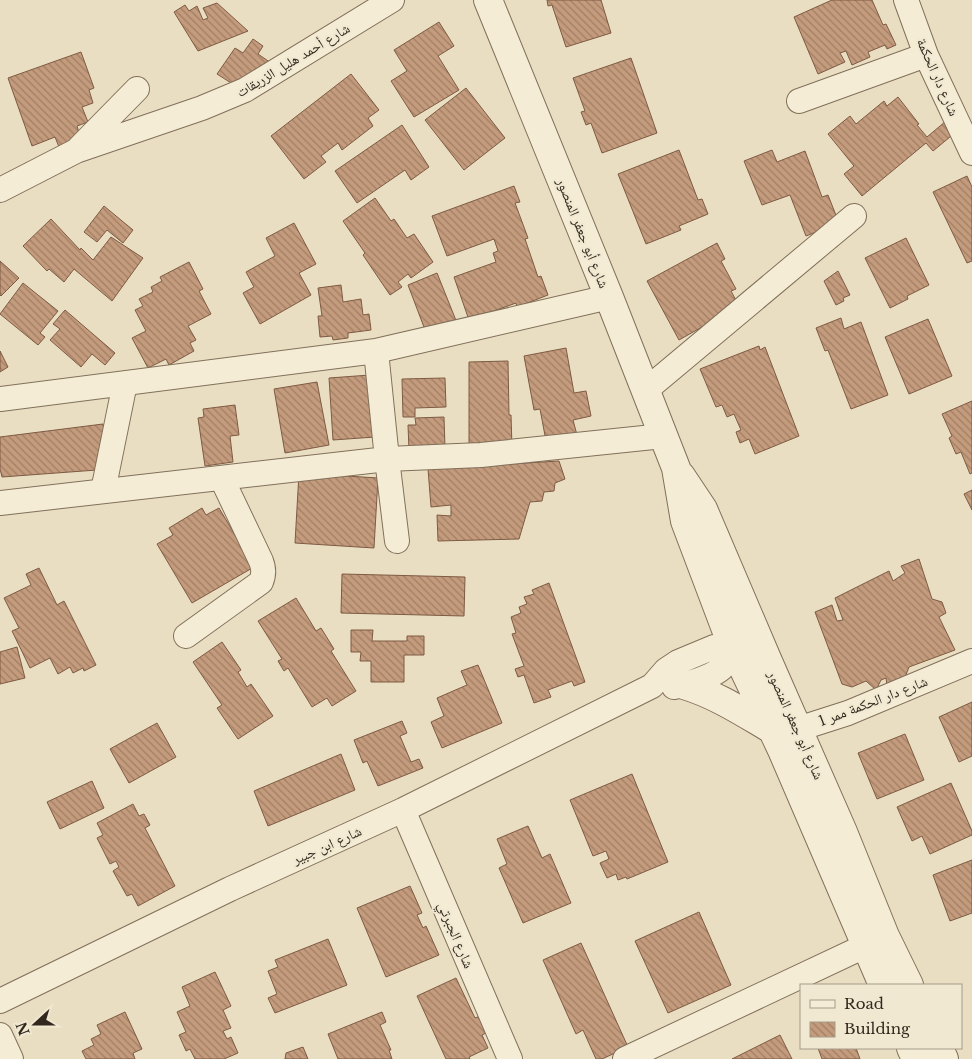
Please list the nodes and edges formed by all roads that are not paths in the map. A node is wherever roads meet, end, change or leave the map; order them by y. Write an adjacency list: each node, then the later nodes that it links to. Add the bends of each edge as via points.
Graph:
1 (392, 0): 7 (street, شارع أحمد هليل الزريقات, via 245,90)
2 (488, 0): 11 (street, شارع أبو جعفر المنصور)
3 (906, 0): 4 (street, شارع دار الحكمة)
4 (926, 55): 6 (street); 8 (street, شارع دار الحكمة)
5 (137, 90): 7 (street, شارع أحمد هليل الزريقات)
6 (799, 101)
7 (76, 151): 9 (street, شارع أحمد هليل الزريقات)
8 (972, 154)
9 (0, 190)
10 (854, 216): 14 (street)
11 (609, 297): 12 (street); 14 (street, شارع أبو جعفر المنصور)
12 (376, 351): 13 (street); 17 (street)
13 (126, 383): 15 (street); 20 (street)
14 (646, 390): 16 (street, شارع أبو جعفر المنصور)
15 (0, 399)
16 (663, 436): 17 (street, via 481,454); 18 (street, شارع أبو جعفر المنصور)
17 (387, 459): 19 (street); 22 (street)
18 (676, 468): 23 (street, شارع أبو جعفر المنصور, via 703,509); 25 (street, شارع أبو جعفر المنصور, via 685,521)
19 (222, 479): 20 (street); 24 (street, via 264,569 263,576 261,582)
20 (103, 492): 21 (street)
21 (0, 503)
22 (397, 541)
23 (751, 621): 25 (street, شارع ابن جبير); 26 (street, شارع أبو جعفر المنصور)
24 (186, 636)
25 (735, 650): 26 (street, شارع ابن جبير); 28 (street, شارع ابن جبير, via 722,668); 29 (street, شارع ابن جبير, via 714,647 678,662); 30 (street, شارع أبو جعفر المنصور)
26 (767, 659): 30 (street, شارع أبو جعفر المنصور)
27 (972, 661): 30 (street, شارع دار الحكمة ممر 1, via 848,713)
28 (684, 685): 29 (street, شارع ابن جبير); 30 (street, via 703,690)
29 (652, 686): 31 (street, شارع ابن جبير)
30 (785, 730): 32 (street, شارع أبو جعفر المنصور, via 822,841)
31 (403, 810): 35 (street, شارع ابن جبير, via 230,888); 38 (street, شارع الجبرتي)
32 (875, 941): 33 (street, شارع أبو جعفر المنصور); 34 (street, شارع أبو جعفر المنصور); 39 (street)
33 (883, 984)
34 (908, 984)
35 (0, 1001)
36 (0, 1035): 37 (street)
37 (11, 1059)
38 (510, 1059)
39 (625, 1059)

